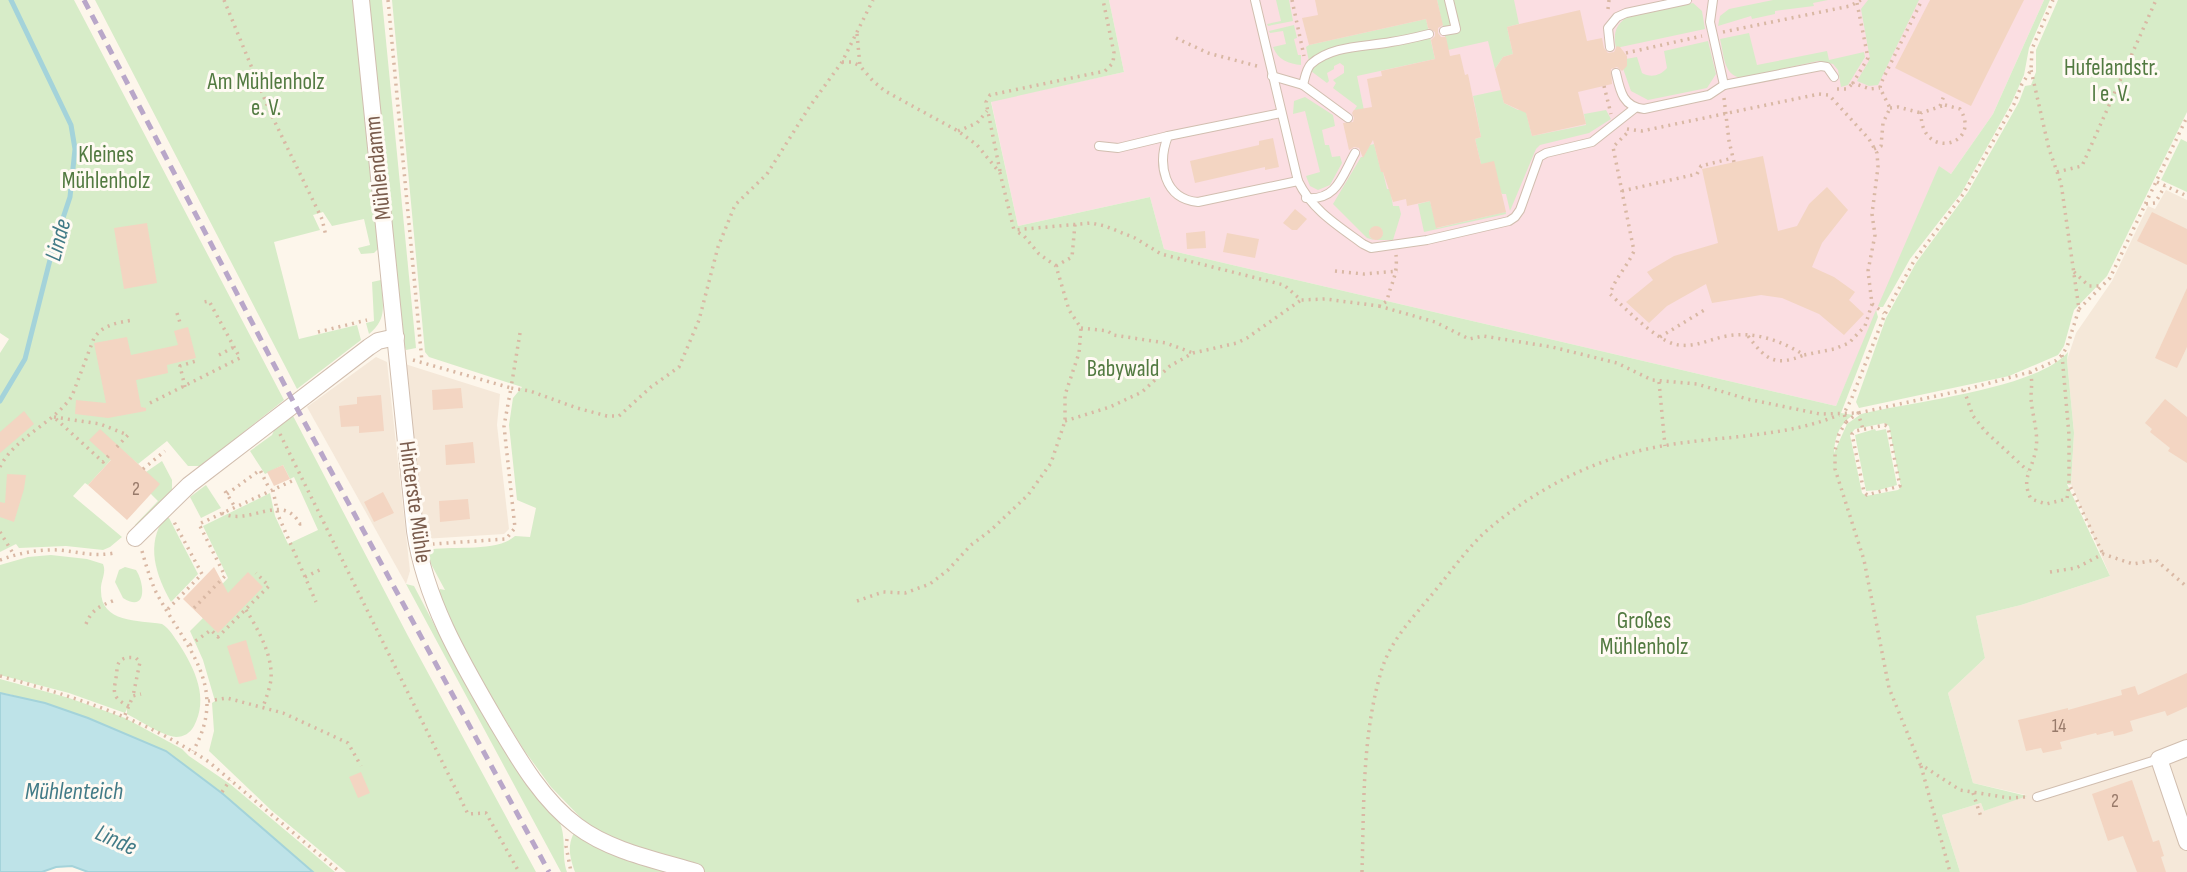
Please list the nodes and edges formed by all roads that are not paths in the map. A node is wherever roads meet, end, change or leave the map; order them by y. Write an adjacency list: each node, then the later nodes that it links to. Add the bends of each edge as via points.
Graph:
1 (361, 0): 22 (street, Mühlendamm)
2 (1255, 0): 9 (lane)
3 (1449, 0): 6 (lane, via 1455,29)
4 (1686, 0): 8 (lane, via 1617,17 1608,28)
5 (1713, 0): 13 (lane, via 1710,14)
6 (1444, 31)
7 (1429, 34): 12 (lane, via 1328,54 1307,69)
8 (1611, 47)
9 (1271, 71): 12 (lane); 15 (lane)
10 (1616, 73): 14 (lane, via 1624,98)
11 (1834, 77): 13 (lane, via 1828,67 1821,66)
12 (1303, 85): 16 (lane)
13 (1724, 85): 14 (lane, via 1709,95)
14 (1635, 108): 21 (lane, via 1592,142 1539,157 1520,210 1509,221 1371,248)
15 (1281, 113): 17 (lane); 20 (lane)
16 (1348, 118)
17 (1168, 136): 18 (lane, via 1118,148); 20 (lane, via 1163,162 1168,185 1187,201)
18 (1099, 146)
19 (1355, 153): 21 (lane, via 1334,190 1318,199)
20 (1298, 181): 21 (lane)
21 (1306, 198)
22 (396, 337): 23 (street, via 378,341 271,420); 28 (street, Hinterste Mühle, via 418,547 443,625 465,667 516,755 575,825 610,845)
23 (135, 538)
24 (2187, 748): 25 (street)
25 (2159, 760): 26 (lane); 27 (street)
26 (2037, 797)
27 (2187, 842)
28 (696, 872)

